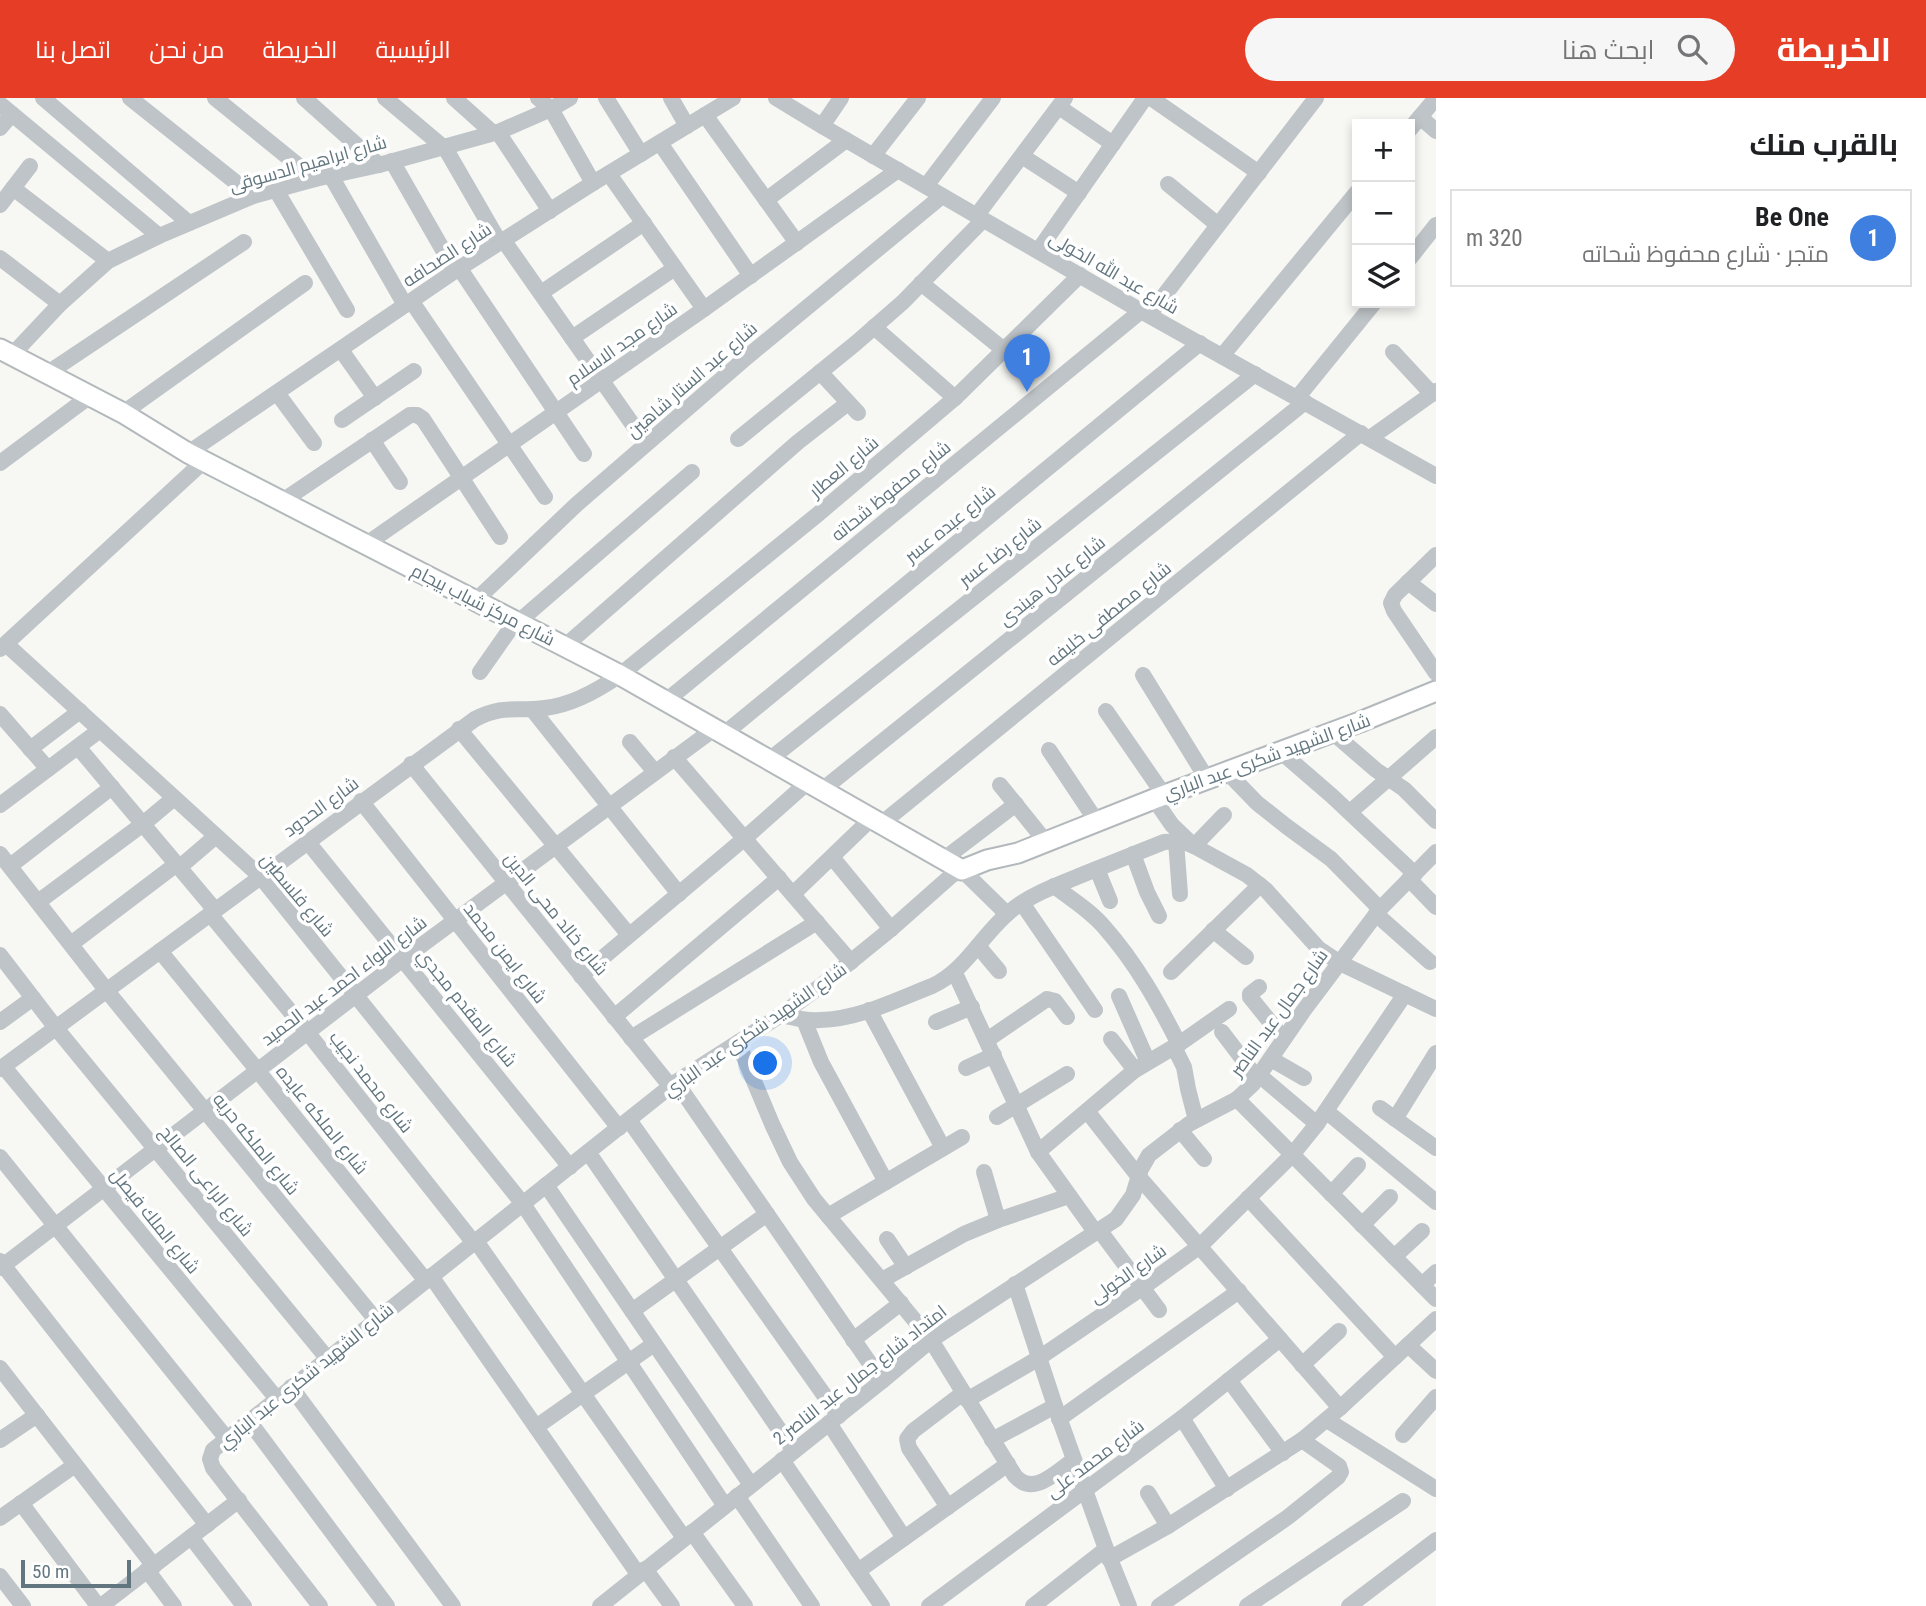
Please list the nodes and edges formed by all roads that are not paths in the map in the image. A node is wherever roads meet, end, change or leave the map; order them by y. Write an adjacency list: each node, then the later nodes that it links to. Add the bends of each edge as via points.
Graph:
1 (43, 98): 56 (street)
2 (130, 98): 49 (street)
3 (215, 98): 42 (street)
4 (304, 98): 37 (street)
5 (385, 98): 33 (street)
6 (454, 98): 29 (street)
7 (538, 98): 22 (street)
8 (570, 98): 22 (street, شارع ابراهيم الدسوقى)
9 (606, 98): 34 (street)
10 (671, 98): 25 (street)
11 (733, 98): 23 (street, شارع الصحافه)
12 (776, 98): 26 (street, شارع عبد الله الخولى)
13 (841, 98): 26 (street)
14 (918, 98): 35 (street)
15 (993, 98): 45 (street)
16 (1145, 98): 32 (street)
17 (1151, 98): 40 (street)
18 (1436, 98): 24 (street)
19 (1309, 100): 40 (street, شارع محفوظ شحاته)
20 (1062, 102): 32 (street); 36 (street)
21 (6, 109): 27 (street); 60 (street)
22 (551, 109): 29 (street, شارع ابراهيم الدسوقى); 43 (street)
23 (705, 115): 25 (street, شارع الصحافه); 52 (street)
24 (1415, 123): 28 (street)
25 (687, 126): 31 (street, شارع الصحافه)
26 (822, 126): 30 (street, شارع عبد الله الخولى)
27 (0, 128)
28 (1436, 131)
29 (496, 133): 33 (street, شارع ابراهيم الدسوقى); 54 (street)
30 (846, 140): 35 (street, شارع عبد الله الخولى); 52 (street)
31 (660, 143): 34 (street, شارع الصحافه); 71 (street)
32 (1112, 144): 48 (street)
33 (443, 146): 37 (street, شارع ابراهيم الدسوقى); 62 (street)
34 (641, 154): 41 (street, شارع الصحافه)
35 (873, 156): 39 (street, شارع عبد الله الخولى)
36 (1022, 156): 48 (street); 55 (street)
37 (386, 162): 42 (street, شارع ابراهيم الدسوقى); 69 (street)
38 (30, 166): 46 (street)
39 (898, 170): 45 (street, شارع عبد الله الخولى); 63 (street, شارع مجد الاسلام)
40 (1259, 173): 58 (street, شارع محفوظ شحاته)
41 (609, 174): 43 (street, شارع الصحافه); 57 (street)
42 (323, 178): 47 (street, شارع ابراهيم الدسوقى); 76 (street)
43 (593, 183): 54 (street, شارع الصحافه)
44 (1168, 184): 58 (street)
45 (926, 186): 50 (street, شارع عبد الله الخولى)
46 (13, 188): 53 (street); 67 (street)
47 (276, 190): 49 (street, شارع ابراهيم الدسوقى); 79 (street)
48 (1079, 193): 64 (street)
49 (253, 196): 56 (street, شارع ابراهيم الدسوقى)
50 (942, 196): 55 (street, شارع عبد الله الخولى); 122 (street, شارع عبد الستار شاهين, via 747,357)
51 (1352, 198): 88 (street)
52 (766, 200): 63 (street)
53 (0, 205)
54 (550, 211): 62 (street, شارع الصحافه)
55 (980, 217): 64 (street, شارع عبد الله الخولى); 73 (street)
56 (189, 223): 60 (street, شارع ابراهيم الدسوقى)
57 (644, 223): 68 (street); 74 (street)
58 (1218, 225): 80 (street, شارع محفوظ شحاته)
59 (1436, 225): 65 (street)
60 (159, 236): 67 (street, شارع ابراهيم الدسوقى)
61 (244, 242): 91 (street)
62 (502, 242): 69 (street, شارع الصحافه); 74 (street)
63 (797, 243): 71 (street, شارع مجد الاسلام)
64 (1038, 251): 70 (street, شارع عبد الله الخولى)
65 (1415, 252)
66 (0, 258): 75 (street)
67 (108, 261): 75 (street, شارع ابراهيم الدسوقى)
68 (675, 268): 78 (street); 82 (street)
69 (458, 270): 76 (street, شارع الصحافه); 101 (street)
70 (1080, 275): 80 (street, شارع عبد الله الخولى); 85 (street, شارع العطار)
71 (751, 276): 78 (street, شارع مجد الاسلام)
72 (305, 283): 100 (street)
73 (921, 283): 81 (street); 85 (street)
74 (541, 293): 82 (street)
75 (60, 304): 86 (street, شارع ابراهيم الدسوقى)
76 (408, 304): 84 (street, شارع الصحافه); 108 (street)
77 (1370, 308): 99 (street, شارع عادل هيندى)
78 (704, 309): 93 (street, شارع مجد الاسلام)
79 (347, 310)
80 (1145, 313): 83 (street, شارع عبد الله الخولى); 132 (street, شارع محفوظ شحاته)
81 (874, 327): 90 (street); 98 (street)
82 (572, 338): 93 (street)
83 (1200, 344): 88 (street, شارع عبد الله الخولى); 139 (street, شارع عبده عسر)
84 (341, 349): 95 (street, شارع الصحافه); 97 (street)
85 (1004, 351): 98 (street, شارع العطار)
86 (6, 352): 91 (main road, شارع مركز شباب بيجام)
87 (1393, 352): 94 (street)
88 (1222, 356): 92 (street, شارع عبد الله الخولى)
89 (414, 371): 97 (street)
90 (820, 372): 105 (street); 126 (street, via 853,408 788,451)
91 (48, 373): 96 (main road, شارع مركز شباب بيجام)
92 (1255, 374): 99 (street, شارع عبد الله الخولى); 148 (street, شارع رضا عسر)
93 (602, 381): 101 (street, شارع مجد الاسلام); 103 (street)
94 (1434, 392): 104 (street, شارع مصطفى خليفه)
95 (277, 393): 107 (street); 110 (street, شارع الصحافه)
96 (90, 396): 100 (main road, شارع مركز شباب بيجام); 111 (street)
97 (376, 398): 102 (street)
98 (955, 398): 129 (street, شارع العطار)
99 (1301, 400): 104 (street, شارع عبد الله الخولى); 156 (street, شارع عادل هيندى)
100 (123, 413): 110 (main road, شارع مركز شباب بيجام)
101 (557, 413): 108 (street, شارع مجد الاسلام); 109 (street)
102 (342, 420)
103 (633, 425)
104 (1365, 436): 113 (street, شارع عبد الله الخولى); 166 (street, شارع مصطفى خليفه)
105 (738, 439)
106 (372, 440): 114 (street, via 417,415); 115 (street); 117 (street)
107 (314, 443)
108 (510, 445): 114 (street, شارع مجد الاسلام); 116 (street)
109 (584, 454)
110 (196, 457): 117 (main road, شارع مركز شباب بيجام); 125 (street, شارع الصحافه)
111 (0, 463)
112 (692, 472): 124 (street)
113 (1436, 476)
114 (462, 479): 118 (street); 119 (street, شارع مجد الاسلام)
115 (400, 482)
116 (545, 497)
117 (281, 502): 119 (main road, شارع مركز شباب بيجام)
118 (500, 537)
119 (365, 545): 122 (main road, شارع مركز شباب بيجام)
120 (1436, 555): 121 (street)
121 (1408, 582): 123 (street); 128 (street, via 1392,599 1392,607)
122 (475, 601): 124 (main road, شارع مركز شباب بيجام)
123 (1436, 604)
124 (516, 622): 126 (main road, شارع مركز شباب بيجام); 127 (street)
125 (3, 646): 134 (street, شارع فلسطين)
126 (564, 647): 129 (main road, شارع مركز شباب بيجام)
127 (480, 672)
128 (1436, 673)
129 (620, 675): 132 (main road, شارع مركز شباب بيجام); 133 (street, شارع الحدود, via 563,705)
130 (1143, 675): 154 (street)
131 (1436, 691): 140 (main road, شارع الشهيد شكرى عبد الباري)
132 (666, 701): 139 (main road, شارع مركز شباب بيجام)
133 (532, 709): 137 (street, شارع الحدود, via 488,712); 163 (street)
134 (79, 711): 138 (street, شارع فلسطين); 144 (street)
135 (1106, 711): 158 (street)
136 (0, 714): 144 (street)
137 (459, 729): 149 (street, شارع الحدود); 175 (street)
138 (100, 730): 143 (street); 159 (street, شارع فلسطين)
139 (719, 731): 147 (street, شارع اللواء احمد عبد الحميد); 148 (main road, شارع مركز شباب بيجام)
140 (1332, 732): 146 (main road, شارع الشهيد شكرى عبد الباري); 153 (street)
141 (1436, 737): 153 (street)
142 (630, 742): 152 (street)
143 (78, 747): 150 (street); 157 (street, شارع محمد نجيب)
144 (30, 749): 150 (street)
145 (1049, 750): 168 (street)
146 (1280, 751): 151 (main road, شارع الشهيد شكرى عبد الباري); 164 (street)
147 (674, 757): 152 (street, شارع اللواء احمد عبد الحميد); 171 (street)
148 (769, 760): 156 (main road, شارع مركز شباب بيجام)
149 (411, 765): 160 (street, شارع الحدود); 188 (street, شارع خالد محى الدين)
150 (48, 769): 162 (street)
151 (1226, 771): 154 (main road, شارع الشهيد شكرى عبد الباري); 198 (street, via 1286,826 1331,859)
152 (654, 772): 163 (street, شارع اللواء احمد عبد الحميد)
153 (1388, 778): 164 (street); 167 (street)
154 (1207, 779): 158 (main road, شارع الشهيد شكرى عبد الباري)
155 (1000, 785): 161 (street)
156 (815, 786): 166 (main road, شارع مركز شباب بيجام); 171 (street, شارع عادل هيندى)
157 (112, 788): 169 (street, شارع محمد نجيب); 181 (street)
158 (1159, 797): 168 (main road, شارع الشهيد شكرى عبد الباري); 176 (street, via 1172,825)
159 (174, 798): 169 (street); 170 (street, شارع فلسطين)
160 (361, 802): 172 (street, شارع الحدود); 202 (street, شارع ايمن محمد)
161 (1016, 804): 174 (street); 180 (street)
162 (0, 805)
163 (608, 807): 175 (street, شارع اللواء احمد عبد الحميد); 191 (street)
164 (1350, 812): 186 (street)
165 (1223, 815): 176 (street)
166 (876, 821): 179 (street, شارع مصطفى خليفه); 180 (main road, شارع مركز شباب بيجام)
167 (1436, 821)
168 (1097, 822): 174 (main road, شارع الشهيد شكرى عبد الباري)
169 (143, 824): 182 (street, شارع محمد نجيب); 195 (street)
170 (216, 836): 182 (street); 185 (street, شارع فلسطين)
171 (745, 838): 187 (street); 191 (street, شارع عادل هيندى)
172 (307, 841): 185 (street, شارع الحدود); 212 (street, شارع المقدم مجدي)
173 (1176, 841): 176 (street); 178 (street); 193 (street)
174 (1046, 842): 184 (main road, شارع الشهيد شكرى عبد الباري)
175 (555, 845): 188 (street, شارع اللواء احمد عبد الحميد); 206 (street)
176 (1194, 846): 189 (street)
177 (1436, 852): 186 (street, شارع جمال عبد الناصر)
178 (1133, 854): 183 (street); 201 (street)
179 (832, 857): 192 (street, شارع مصطفى خليفه); 204 (street)
180 (944, 859): 184 (main road, شارع مركز شباب بيجام)
181 (5, 860): 195 (street, شارع الملكه حريه)
182 (178, 866): 199 (street, شارع محمد نجيب); 207 (street)
183 (1097, 869): 190 (street); 194 (street)
184 (962, 870): 200 (street); 204 (street, شارع الشهيد شكرى عبد الباري)
185 (260, 876): 199 (street, شارع الحدود); 223 (street, شارع فلسطين)
186 (1412, 876): 197 (street); 198 (street, شارع جمال عبد الناصر)
187 (779, 878): 192 (street); 232 (street)
188 (506, 883): 202 (street, شارع اللواء احمد عبد الحميد); 219 (street, شارع خالد محى الدين)
189 (1260, 884): 205 (street); 215 (street, via 1309,940)
190 (1054, 886): 196 (street); 244 (street, via 1105,928 1146,984)
191 (678, 894): 206 (street, شارع عادل هيندى)
192 (793, 894): 203 (street)
193 (1180, 894)
194 (1110, 901)
195 (38, 902): 207 (street, شارع الملكه حريه)
196 (1022, 903): 200 (street); 230 (street)
197 (1436, 907)
198 (1378, 911): 214 (street); 215 (street, شارع جمال عبد الناصر)
199 (212, 912): 209 (street, شارع الحدود); 239 (street, شارع محمد نجيب)
200 (1007, 914): 208 (street)
201 (1159, 916)
202 (455, 920): 212 (street, شارع اللواء احمد عبد الحميد); 265 (street, شارع ايمن محمد)
203 (817, 922): 213 (street); 240 (street)
204 (891, 929): 213 (street, شارع الشهيد شكرى عبد الباري)
205 (1206, 930): 211 (street); 218 (street)
206 (629, 935): 219 (street, شارع عادل هيندى)
207 (71, 944): 221 (street, شارع الملكه حريه)
208 (978, 946): 216 (street); 217 (street)
209 (160, 951): 221 (street, شارع الحدود); 251 (street, شارع الملكه عايده)
210 (0, 955): 225 (street, شارع الراعى الصالح)
211 (1246, 957)
212 (403, 959): 223 (street, شارع اللواء احمد عبد الحميد); 277 (street, شارع المقدم مجدي)
213 (851, 962): 231 (street, شارع الشهيد شكرى عبد الباري)
214 (1430, 962)
215 (1340, 963): 222 (street); 242 (street, شارع جمال عبد الناصر)
216 (999, 971)
217 (955, 972): 227 (street); 229 (street, via 944,981)
218 (1171, 972)
219 (581, 976): 232 (street, شارع خالد محى الدين)
220 (1259, 987): 242 (street, via 1250,997)
221 (107, 991): 237 (street, شارع الحدود); 260 (street, شارع الملكه حريه)
222 (1405, 995): 226 (street); 262 (street, شارع الخولى)
223 (356, 996): 239 (street, شارع اللواء احمد عبد الحميد); 288 (street, شارع فلسطين)
224 (1119, 996): 248 (street)
225 (33, 998): 236 (street); 237 (street, شارع الراعى الصالح)
226 (1432, 1002)
227 (972, 1007): 235 (street); 245 (street)
228 (1228, 1009): 244 (street)
229 (869, 1010): 234 (street, via 837,1019); 268 (street)
230 (1095, 1010)
231 (781, 1015): 234 (street); 243 (street, شارع الشهيد شكرى عبد الباري)
232 (614, 1017): 240 (street, شارع خالد محى الدين)
233 (1067, 1017): 245 (street, via 1055,1001 1047,999)
234 (804, 1020): 280 (street, via 821,1062)
235 (936, 1022)
236 (0, 1023)
237 (56, 1028): 249 (street, شارع الحدود); 270 (street, شارع الراعى الصالح)
238 (1223, 1032): 253 (street)
239 (308, 1033): 251 (street, شارع اللواء احمد عبد الحميد); 297 (street, شارع محمد نجيب)
240 (631, 1038): 255 (street, شارع خالد محى الدين)
241 (1111, 1039): 248 (street)
242 (1284, 1039): 247 (street, شارع جمال عبد الناصر)
243 (738, 1043): 255 (street, شارع الشهيد شكرى عبد الباري); 290 (street, via 790,1162)
244 (1177, 1045): 248 (street); 264 (street)
245 (990, 1047): 250 (street); 257 (street)
246 (1436, 1053): 263 (street)
247 (1270, 1059): 253 (street, شارع جمال عبد الناصر); 254 (street)
248 (1141, 1066): 259 (street)
249 (2, 1068): 282 (street, شارع الملك فيصل)
250 (966, 1068)
251 (258, 1071): 260 (street, شارع اللواء احمد عبد الحميد); 304 (street, شارع الملكه عايده)
252 (1068, 1074): 257 (street)
253 (1258, 1076): 256 (street, شارع جمال عبد الناصر); 262 (street)
254 (1304, 1079)
255 (673, 1085): 265 (street, شارع الشهيد شكرى عبد الباري); 289 (street, شارع خالد محى الدين)
256 (1237, 1099): 264 (street, شارع جمال عبد الناصر); 273 (street)
257 (1017, 1107): 261 (street); 272 (street)
258 (1380, 1108): 263 (street)
259 (1087, 1111): 272 (street); 279 (street)
260 (205, 1112): 270 (street, شارع اللواء احمد عبد الحميد); 316 (street, شارع الملكه حريه)
261 (998, 1117)
262 (1322, 1117): 273 (street, شارع الخولى); 287 (street)
263 (1395, 1119): 269 (street)
264 (1196, 1120): 266 (street, شارع جمال عبد الناصر)
265 (624, 1124): 271 (street, شارع الشهيد شكرى عبد الباري); 299 (street, شارع ايمن محمد)
266 (1180, 1130): 275 (street); 279 (street, شارع جمال عبد الناصر, via 1149,1155)
267 (962, 1137): 268 (street)
268 (943, 1148): 280 (street)
269 (1436, 1148)
270 (156, 1150): 282 (street, شارع اللواء احمد عبد الحميد); 324 (street, شارع الراعى الصالح)
271 (588, 1152): 277 (street, شارع الشهيد شكرى عبد الباري); 305 (street)
272 (1038, 1152): 284 (street)
273 (1292, 1155): 283 (street); 286 (street, شارع الخولى)
274 (0, 1157): 293 (street)
275 (1204, 1159)
276 (1358, 1165): 283 (street)
277 (570, 1167): 281 (street, شارع الشهيد شكرى عبد الباري)
278 (984, 1172): 291 (street)
279 (1139, 1177): 295 (street, امتداد شارع جمال عبد الناصر 2, via 1123,1212); 298 (street)
280 (886, 1182): 290 (street)
281 (547, 1185): 288 (street, شارع الشهيد شكرى عبد الباري); 314 (street)
282 (104, 1189): 293 (street, شارع اللواء احمد عبد الحميد); 336 (street, شارع الملك فيصل)
283 (1331, 1194): 292 (street)
284 (1069, 1196): 291 (street); 295 (street)
285 (1390, 1197): 292 (street)
286 (1248, 1198): 298 (street, شارع الخولى); 323 (street)
287 (1436, 1202)
288 (523, 1204): 297 (street, شارع الشهيد شكرى عبد الباري); 326 (street, شارع فلسطين)
289 (767, 1214): 299 (street); 319 (street, شارع خالد محى الدين)
290 (828, 1216): 306 (street)
291 (998, 1220): 302 (street)
292 (1362, 1225): 300 (street)
293 (55, 1226): 301 (street, شارع اللواء احمد عبد الحميد); 346 (street)
294 (1422, 1231): 300 (street)
295 (1098, 1232): 307 (street, امتداد شارع جمال عبد الناصر 2); 309 (street)
296 (887, 1239): 302 (street)
297 (475, 1242): 304 (street, شارع الشهيد شكرى عبد الباري); 333 (street, شارع محمد نجيب)
298 (1199, 1246): 309 (street, شارع الخولى); 310 (street)
299 (720, 1248): 305 (street); 341 (street, شارع ايمن محمد)
300 (1394, 1257): 308 (street)
301 (1, 1265): 366 (street)
302 (906, 1267): 306 (street)
303 (1436, 1272): 308 (street)
304 (428, 1279): 316 (street, شارع الشهيد شكرى عبد الباري); 344 (street, شارع الملكه عايده)
305 (676, 1280): 314 (street); 351 (street)
306 (883, 1280): 312 (street)
307 (1015, 1284): 320 (street, امتداد شارع جمال عبد الناصر 2); 325 (street)
308 (1422, 1285): 311 (street)
309 (1142, 1288): 313 (street); 325 (street, شارع الخولى)
310 (1239, 1291): 318 (street); 338 (street)
311 (1436, 1298)
312 (901, 1303): 319 (street); 320 (street)
313 (1159, 1310)
314 (632, 1311): 321 (street)
315 (1436, 1319): 322 (street)
316 (376, 1320): 324 (street, شارع الشهيد شكرى عبد الباري)
317 (1339, 1331): 327 (street)
318 (1280, 1339): 327 (street); 330 (street, شارع محمد على)
319 (853, 1340): 331 (street, شارع خالد محى الدين)
320 (931, 1340): 331 (street, امتداد شارع جمال عبد الناصر 2); 334 (street)
321 (654, 1344): 326 (street); 355 (street)
322 (1408, 1345): 323 (street); 329 (street)
323 (1395, 1357): 337 (street)
324 (327, 1358): 332 (street, شارع الشهيد شكرى عبد الباري)
325 (1039, 1359): 334 (street, شارع الخولى); 338 (street)
326 (628, 1362): 333 (street); 361 (street, شارع فلسطين)
327 (1302, 1365): 337 (street)
328 (0, 1368): 339 (street)
329 (1436, 1371)
330 (1229, 1380): 340 (street, شارع محمد على); 350 (street)
331 (882, 1381): 341 (street, امتداد شارع جمال عبد الناصر 2)
332 (291, 1387): 336 (street, شارع الشهيد شكرى عبد الباري); 385 (street)
333 (583, 1393): 344 (street); 368 (street, شارع محمد نجيب)
334 (966, 1396): 348 (street); 364 (street, شارع الخولى, via 907,1439)
335 (1436, 1398): 345 (street)
336 (276, 1399): 343 (street, شارع الشهيد شكرى عبد الباري)
337 (1340, 1408): 342 (street)
338 (1057, 1412): 348 (street); 352 (street)
339 (37, 1415): 347 (street); 354 (street)
340 (1182, 1418): 356 (street); 358 (street, شارع محمد على)
341 (834, 1419): 351 (street, امتداد شارع جمال عبد الناصر 2); 370 (street, شارع ايمن محمد)
342 (1327, 1420): 349 (street); 357 (street)
343 (249, 1421): 346 (street, شارع الشهيد شكرى عبد الباري); 384 (street)
344 (536, 1427): 375 (street, شارع الملكه عايده)
345 (1403, 1435)
346 (227, 1439): 360 (street, شارع الشهيد شكرى عبد الباري, via 213,1450 210,1459)
347 (0, 1440)
348 (992, 1440): 353 (street)
349 (1302, 1440): 350 (street); 392 (street, via 1339,1466 1338,1477)
350 (1283, 1453): 356 (street)
351 (788, 1456): 355 (street, امتداد شارع جمال عبد الناصر 2); 374 (street)
352 (1074, 1460): 353 (street, via 1031,1486 1020,1481); 358 (street)
353 (1008, 1464): 364 (street)
354 (75, 1465): 363 (street); 373 (street)
355 (751, 1485): 361 (street, امتداد شارع جمال عبد الناصر 2)
356 (1227, 1489): 367 (street)
357 (1436, 1489)
358 (1085, 1491): 372 (street); 379 (street, شارع محمد على)
359 (1149, 1493): 367 (street)
360 (239, 1500): 366 (street); 383 (street)
361 (731, 1501): 368 (street, امتداد شارع جمال عبد الناصر 2); 389 (street, شارع فلسطين)
362 (1403, 1501): 393 (street)
363 (21, 1503): 365 (street); 378 (street)
364 (948, 1507): 370 (street)
365 (0, 1518)
366 (207, 1525): 369 (street)
367 (1168, 1526): 372 (street)
368 (688, 1535): 375 (street, امتداد شارع جمال عبد الناصر 2); 388 (street, شارع محمد نجيب)
369 (191, 1537): 373 (street); 382 (street)
370 (904, 1538): 374 (street)
371 (1436, 1540): 394 (street)
372 (1107, 1554): 377 (street); 391 (street)
373 (150, 1568): 378 (street); 381 (street)
374 (858, 1571): 390 (street)
375 (642, 1572): 386 (street, امتداد شارع جمال عبد الناصر 2); 387 (street, شارع الملكه عايده)
376 (0, 1576): 380 (street)
377 (1123, 1603)
378 (103, 1605)
379 (934, 1605)
380 (23, 1606)
381 (174, 1606)
382 (244, 1606)
383 (320, 1606)
384 (387, 1606)
385 (453, 1606)
386 (600, 1606)
387 (672, 1606)
388 (745, 1606)
389 (812, 1606)
390 (882, 1606)
391 (1032, 1606)
392 (1159, 1606)
393 (1247, 1606)
394 (1349, 1606)

